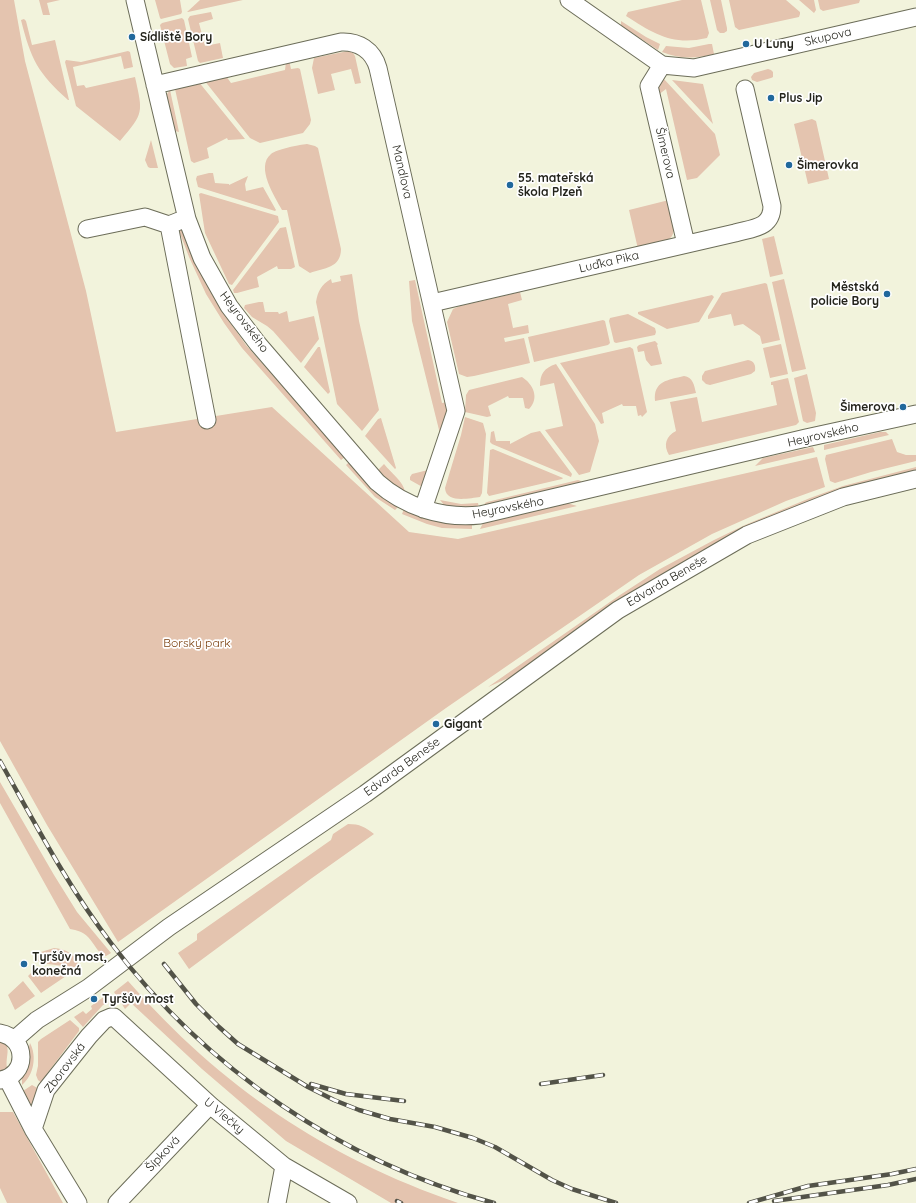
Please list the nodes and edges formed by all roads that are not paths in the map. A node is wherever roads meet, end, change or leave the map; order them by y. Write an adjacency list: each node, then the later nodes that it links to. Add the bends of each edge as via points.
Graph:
1 (135, 0): 5 (street, Heyrovského)
2 (569, 0): 4 (street, Skupova)
3 (916, 17): 4 (street, Skupova, via 694,68)
4 (662, 65): 10 (street, Šimerova, via 649,86)
5 (155, 85): 7 (street, Heyrovského); 11 (street, Mandlova, via 341,42 355,43 368,50 378,68)
6 (745, 89): 10 (street, Luďka Pika, via 772,213 760,226)
7 (187, 219): 8 (street); 15 (street, Heyrovského, via 202,258 224,298 258,344 377,482 399,498)
8 (169, 225): 9 (street, via 145,217); 13 (street)
9 (88, 229)
10 (686, 244): 11 (street, Luďka Pika)
11 (432, 303): 15 (street, Mandlova, via 456,411)
12 (916, 414): 15 (street, Heyrovského, via 480,515 451,515)
13 (208, 420)
14 (916, 480): 17 (street, Edvarda Beneše, via 843,497 747,535 618,610 364,794 169,927 88,988)
15 (424, 509)
16 (110, 1017): 19 (street, U Vlečky, via 118,1020); 20 (street, Zborovská, via 89,1036 46,1090)
17 (7, 1037): 18 (street, via 20,1050 21,1061 16,1072)
18 (3, 1079): 20 (street)
19 (210, 1105): 21 (street, U Vlečky); 23 (street, Šípková)
20 (33, 1129): 22 (street)
21 (284, 1166): 24 (street); 25 (street, U Vlečky)
22 (78, 1203)
23 (117, 1203)
24 (277, 1203)
25 (348, 1203)

